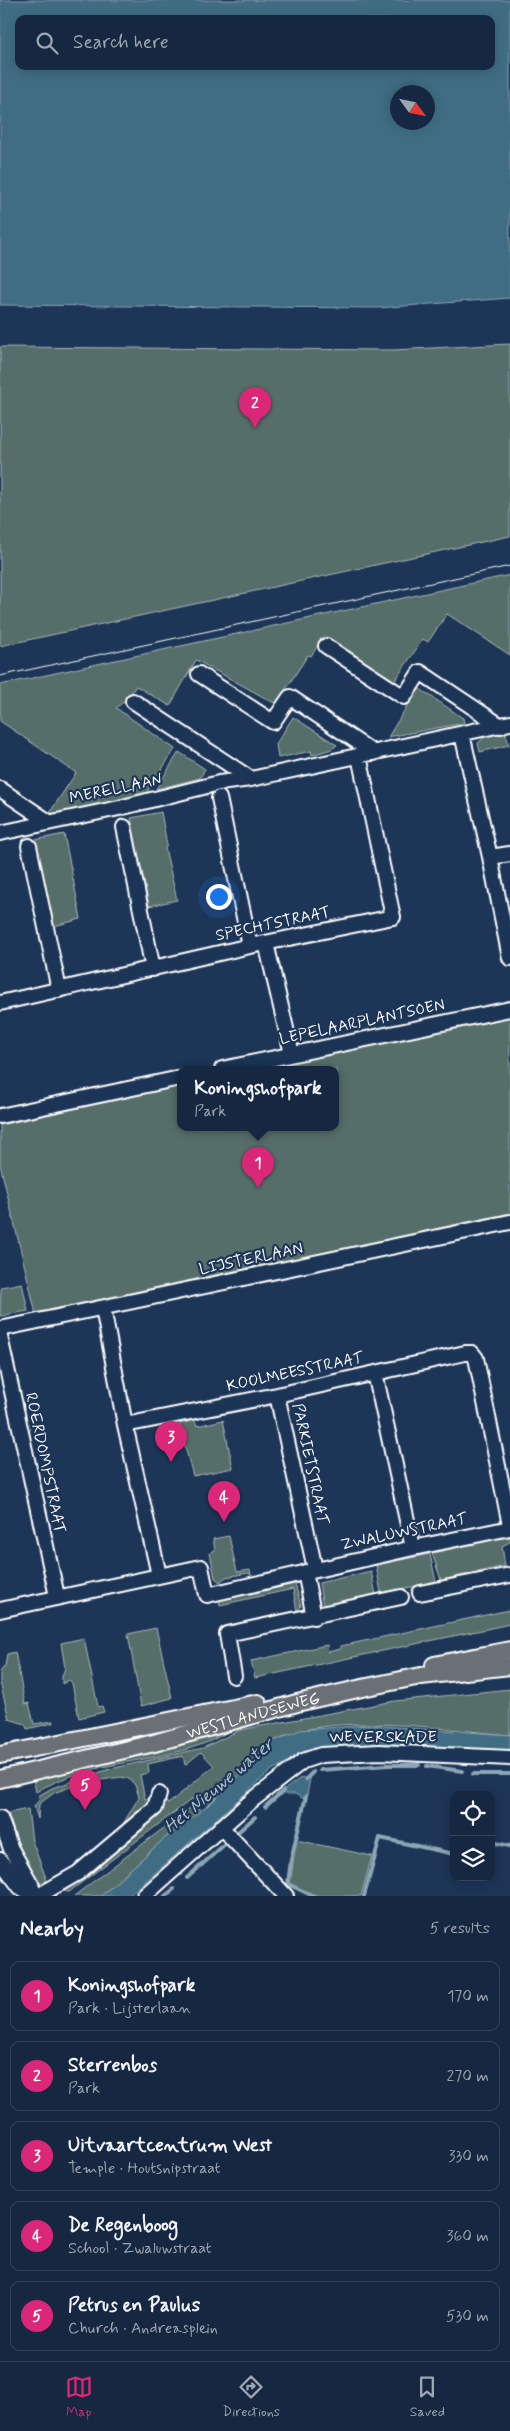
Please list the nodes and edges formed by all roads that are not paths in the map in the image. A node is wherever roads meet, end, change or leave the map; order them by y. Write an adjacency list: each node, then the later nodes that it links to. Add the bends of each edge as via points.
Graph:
1 (326, 646): 4 (street, MERELLAAN, via 404,697 420,672)
2 (199, 674): 6 (street, via 273,722 290,697)
3 (133, 701): 8 (street)
4 (505, 725): 5 (street, MERELLAAN)
5 (462, 734): 6 (street, MERELLAAN); 16 (street)
6 (374, 753): 7 (street, MERELLAAN)
7 (359, 756): 8 (street, MERELLAAN); 17 (street, SPECHTSTRAAT, via 393,917)
8 (251, 779): 11 (street, MERELLAAN, via 219,783)
9 (0, 789): 11 (street)
10 (219, 798): 18 (street)
11 (49, 822): 13 (street, MERELLAAN)
12 (124, 827): 20 (street)
13 (0, 833)
14 (29, 846): 21 (street)
15 (510, 854): 16 (street)
16 (490, 857): 19 (street)
17 (266, 943): 18 (street, SPECHTSTRAAT); 24 (street)
18 (250, 946): 20 (street, SPECHTSTRAAT)
19 (510, 958)
20 (154, 969): 21 (street, SPECHTSTRAAT)
21 (58, 990): 22 (street, SPECHTSTRAAT)
22 (0, 1004)
23 (510, 1009): 24 (street, LEPELAARPLANTSOEN)
24 (292, 1054): 25 (street, LEPELAARPLANTSOEN)
25 (236, 1066)
26 (177, 1079): 27 (street)
27 (0, 1116)
28 (510, 1222): 29 (street, LIJSTERLAAN)
29 (104, 1308): 30 (street, LIJSTERLAAN); 34 (street)
30 (0, 1329)
31 (0, 1337): 41 (street, ROERDOMPSTRAAT)
32 (375, 1373): 33 (street, KOOLMEESSTRAAT); 35 (street, KOOLMEESSTRAAT, via 472,1353 476,1358); 36 (street)
33 (277, 1395): 34 (street, KOOLMEESSTRAAT); 37 (street, PARKIETSTRAAT)
34 (125, 1425): 39 (street)
35 (510, 1527): 36 (street, ZWALUWSTRAAT)
36 (413, 1548): 37 (street, ZWALUWSTRAAT)
37 (310, 1571): 39 (street, ZWALUWSTRAAT, via 207,1595 201,1567); 44 (street)
38 (510, 1574): 40 (street)
39 (159, 1575): 41 (street)
40 (420, 1593)
41 (57, 1596): 43 (street)
42 (402, 1597): 44 (street)
43 (0, 1610)
44 (314, 1617): 47 (street, via 227,1634)
45 (510, 1650): 48 (main road, WESTLANDSEWEG)
46 (510, 1666): 50 (main road, WESTLANDSEWEG, via 422,1676 362,1688 154,1743)
47 (234, 1676)
48 (0, 1755)
49 (510, 1758): 53 (street, WEVERSKADE, via 413,1752 321,1755 303,1761 280,1777)
50 (0, 1779)
51 (160, 1794): 55 (street, via 155,1808 78,1873)
52 (0, 1818): 55 (street, via 11,1849)
53 (221, 1827): 56 (street, WEVERSKADE); 57 (street)
54 (0, 1860): 55 (street, via 20,1887)
55 (35, 1896)
56 (144, 1896)
57 (286, 1896)

